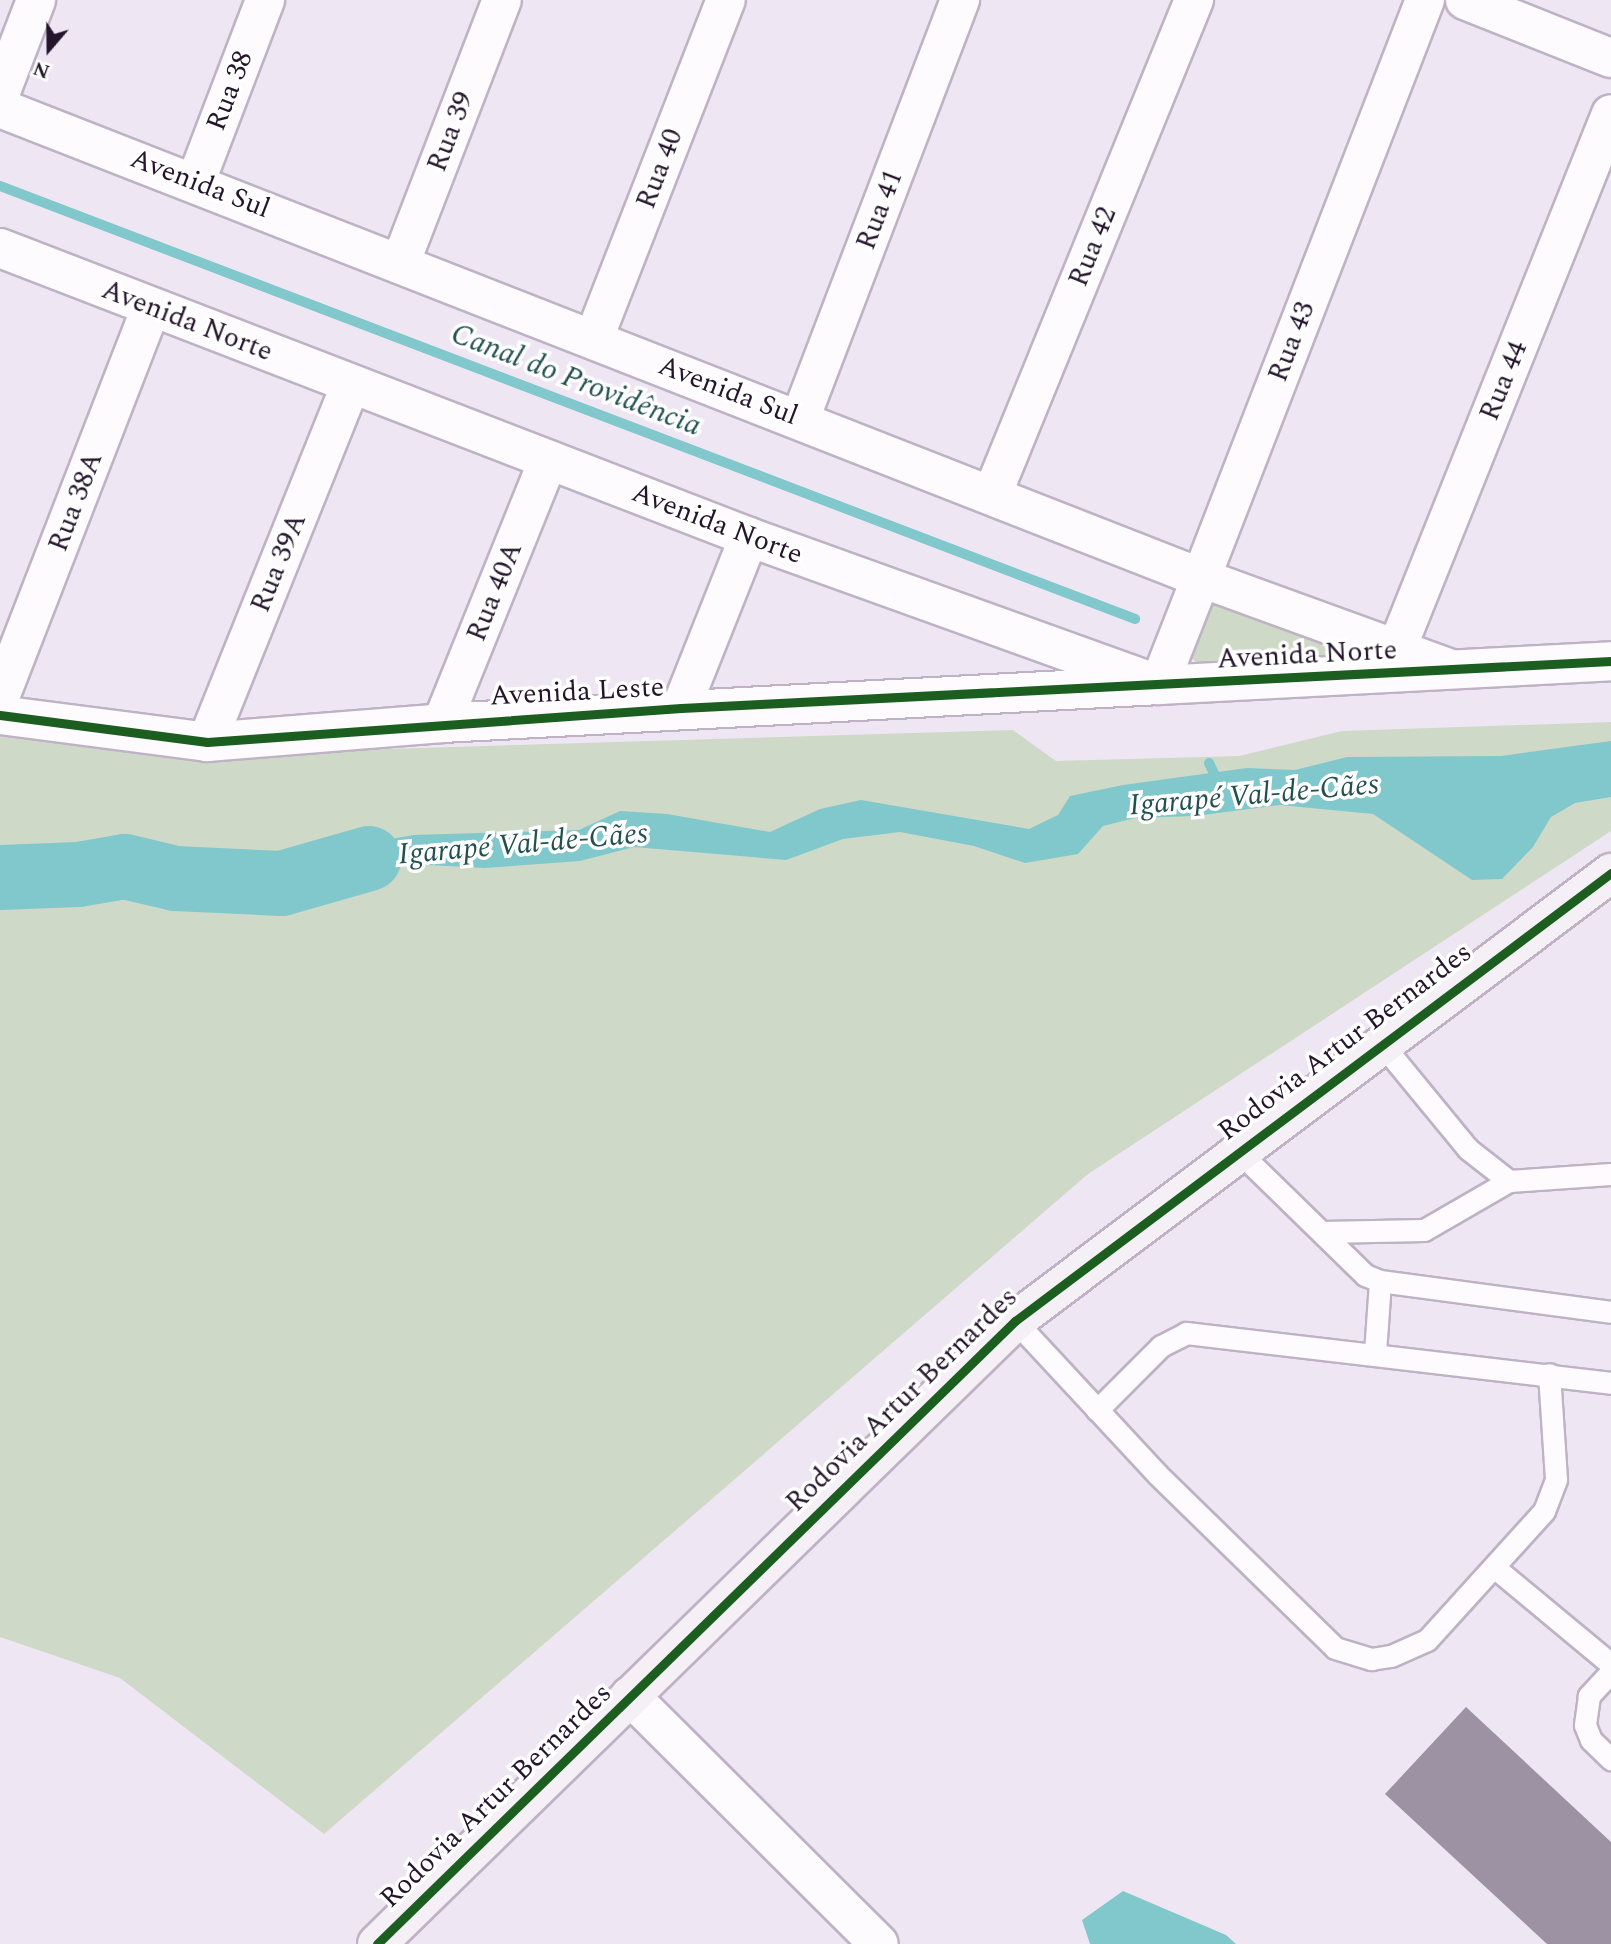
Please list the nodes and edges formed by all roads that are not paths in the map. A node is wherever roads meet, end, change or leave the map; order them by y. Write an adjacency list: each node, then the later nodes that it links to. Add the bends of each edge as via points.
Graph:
1 (36, 0): 10 (street)
2 (265, 0): 13 (street, Rua 38)
3 (502, 0): 15 (street, Rua 39)
4 (726, 0): 17 (street, Rua 40)
5 (960, 0): 19 (street, Rua 41)
6 (1194, 0): 21 (street, Rua 42)
7 (1425, 0): 23 (street, Rua 43)
8 (1465, 0): 9 (street)
9 (1611, 58)
10 (0, 94)
11 (0, 108): 13 (street, Avenida Sul)
12 (1611, 114): 24 (street, Rua 44)
13 (195, 181): 15 (street, Avenida Sul)
14 (0, 247): 16 (street, Avenida Norte)
15 (400, 264): 17 (street, Avenida Sul)
16 (151, 308): 18 (street, Avenida Norte); 28 (street, Rua 38A)
17 (593, 338): 19 (street, Avenida Sul)
18 (351, 384): 20 (street, Avenida Norte); 32 (street, Rua 39A)
19 (800, 419): 21 (street, Avenida Sul)
20 (548, 460): 22 (street, Avenida Norte); 31 (street, Rua 40A)
21 (992, 495): 23 (street, Avenida Sul)
22 (743, 552): 27 (street, Avenida Norte); 29 (street)
23 (1201, 578): 24 (street, Avenida Sul); 27 (street, Rua 43)
24 (1397, 648): 26 (street, Avenida Sul)
25 (1611, 661): 26 (street, Avenida Norte)
26 (1456, 671): 27 (street, Avenida Norte)
27 (1159, 685): 29 (street, Avenida Leste)
28 (0, 697)
29 (681, 708): 31 (street, Avenida Leste)
30 (0, 715): 32 (street, Avenida Leste)
31 (442, 723): 32 (street, Avenida Leste)
32 (207, 742)
33 (1611, 873): 34 (main road, Rodovia Artur Bernardes)
34 (1381, 1043): 35 (main road, Rodovia Artur Bernardes); 37 (lane, via 1468,1149)
35 (1237, 1150): 38 (lane); 41 (main road, Rodovia Artur Bernardes)
36 (1611, 1174): 37 (lane)
37 (1509, 1181): 38 (lane, via 1424,1230)
38 (1322, 1233): 39 (lane, via 1365,1275)
39 (1380, 1281): 40 (lane); 42 (lane)
40 (1611, 1312)
41 (1015, 1321): 45 (lane); 49 (main road, Rodovia Artur Bernardes)
42 (1374, 1353): 43 (lane); 45 (lane, via 1186,1333 1161,1346)
43 (1549, 1374): 44 (lane); 46 (lane, via 1556,1479 1544,1511)
44 (1611, 1382)
45 (1097, 1410): 46 (lane, via 1335,1648 1353,1656 1391,1657 1427,1640)
46 (1494, 1567): 47 (lane)
47 (1611, 1664)
48 (1611, 1672): 50 (lane, via 1589,1696 1586,1725 1591,1740)
49 (630, 1696): 51 (main road, Rodovia Artur Bernardes); 52 (street)
50 (1611, 1759)
51 (377, 1944)
52 (879, 1944)

